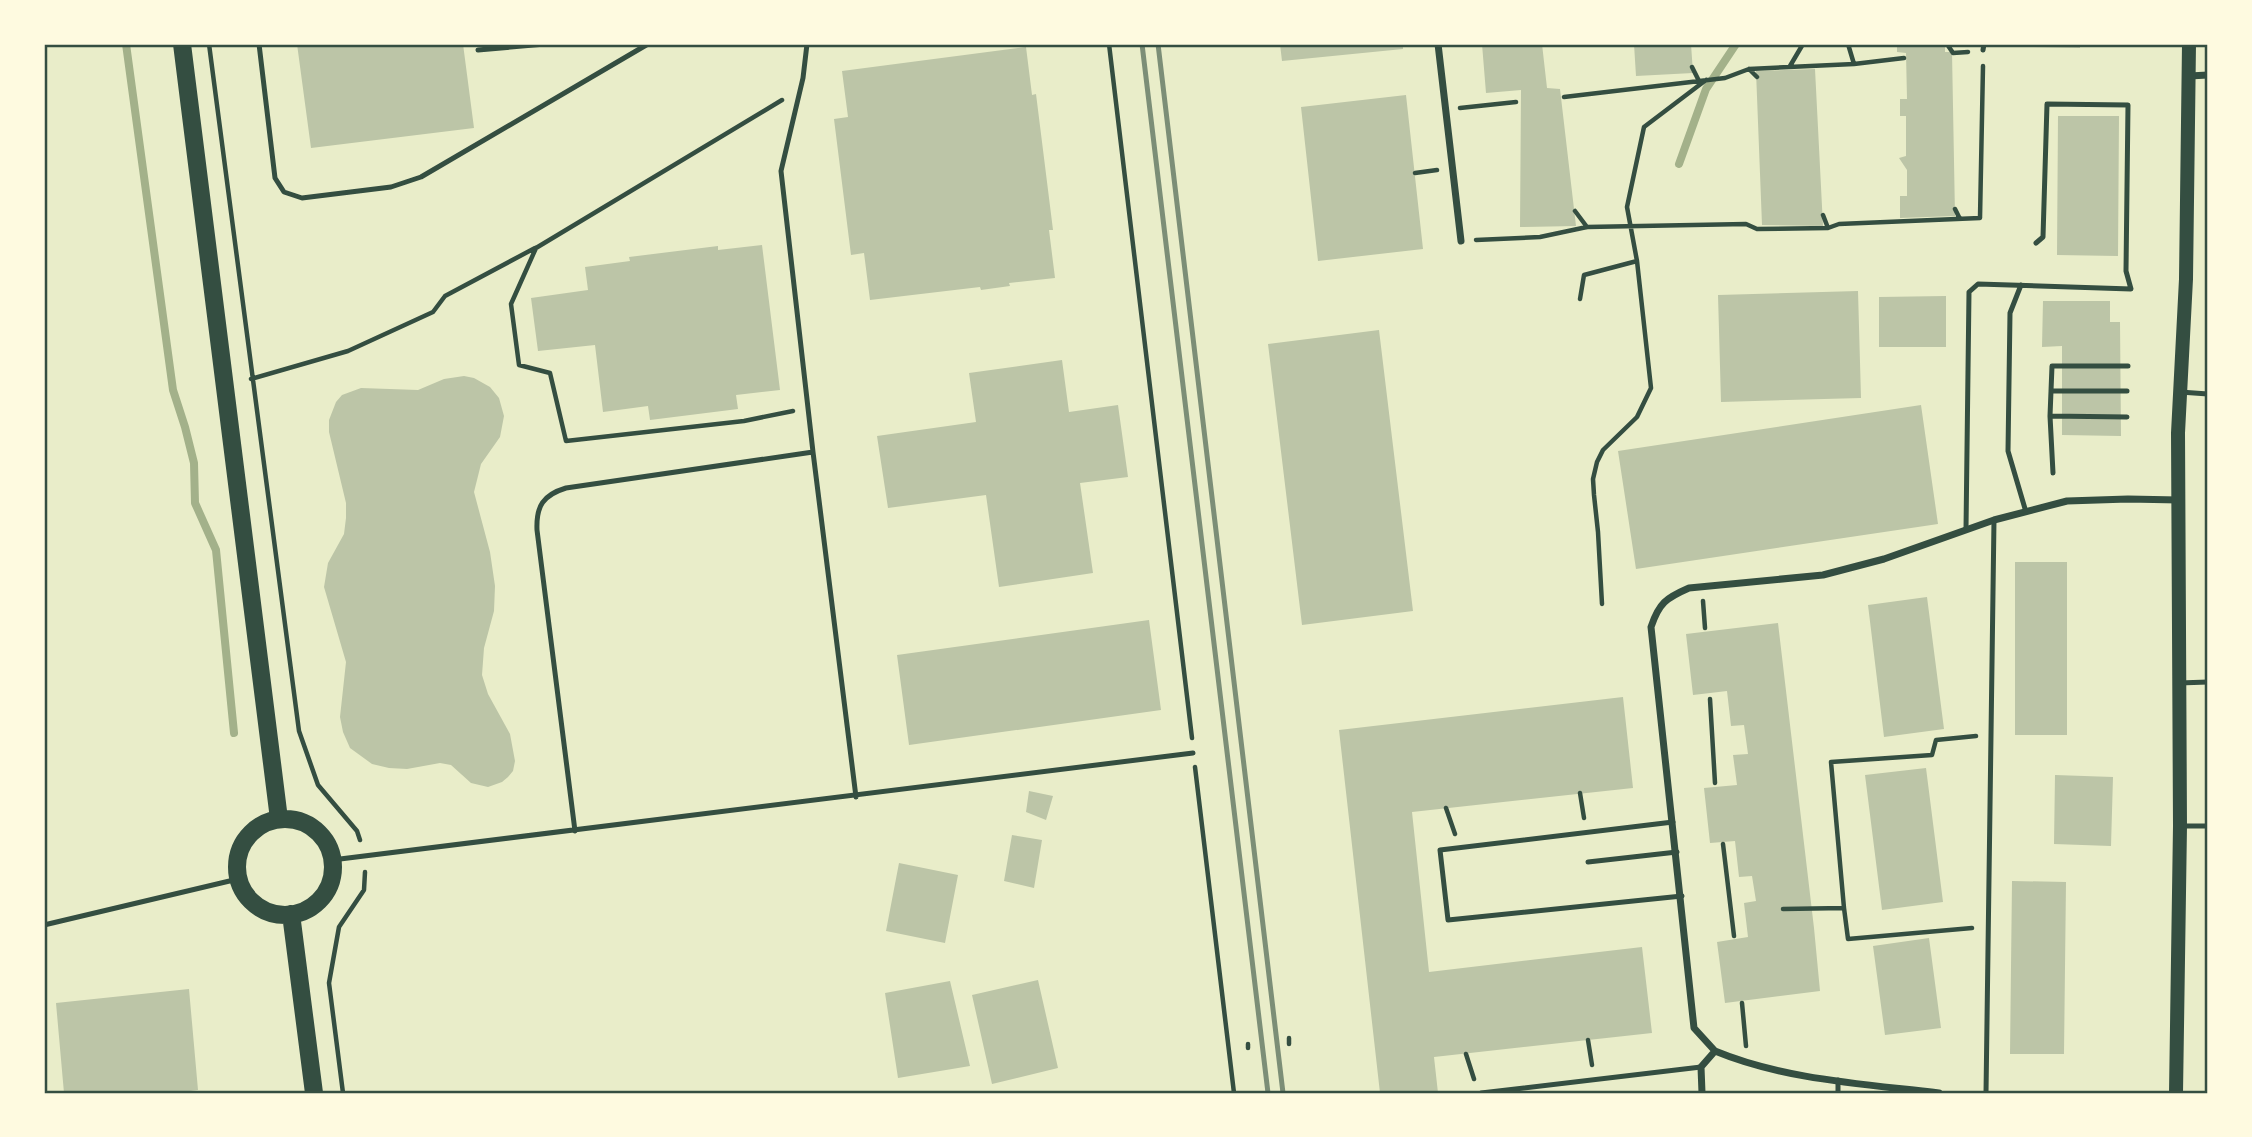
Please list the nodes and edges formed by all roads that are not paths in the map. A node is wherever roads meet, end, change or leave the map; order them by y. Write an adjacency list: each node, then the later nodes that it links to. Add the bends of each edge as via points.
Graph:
1 (182, 44): 31 (main road)
2 (259, 44): 4 (lane, via 275,178 284,192 302,198 391,187 421,177)
3 (545, 44): 8 (lane)
4 (648, 44)
5 (807, 44): 21 (lane, via 781,171)
6 (1438, 44): 11 (street)
7 (2189, 44): 10 (main road)
8 (478, 50)
9 (2208, 75): 10 (street)
10 (2189, 76): 17 (main road)
11 (1461, 241)
12 (2035, 243): 13 (lane, via 2043,237 2047,104 2128,105 2126,271 2131,289)
13 (2021, 285): 24 (lane, via 2010,313 2008,451); 26 (lane, via 1978,284 1969,292)
14 (2128, 366): 15 (lane, via 2052,366)
15 (2051, 391): 16 (lane); 19 (lane)
16 (2127, 391)
17 (2180, 392): 18 (lane); 23 (main road)
18 (2208, 394)
19 (2050, 416): 20 (lane); 22 (lane)
20 (2127, 416)
21 (813, 452): 30 (lane); 35 (lane, via 566,488 551,492 540,506 537,530)
22 (2053, 472)
23 (2180, 500): 24 (street, via 2067,501); 28 (main road)
24 (2026, 512): 25 (street)
25 (1994, 520): 26 (street); 51 (lane)
26 (1966, 529): 32 (street, via 1823,575 1689,588 1670,596 1657,609 1651,627)
27 (2208, 682): 28 (lane)
28 (2179, 683): 33 (main road)
29 (1194, 753): 30 (lane)
30 (856, 797): 35 (lane)
31 (279, 819): 37 (main road, via 311,827 323,838); 39 (main road, via 263,824 241,847)
32 (1673, 822): 36 (street); 40 (lane, via 1440,850 1448,920)
33 (2180, 826): 34 (lane); 52 (main road)
34 (2208, 826)
35 (575, 831): 37 (lane)
36 (1676, 852): 38 (lane); 40 (street)
37 (332, 860): 41 (main road, via 329,885 320,899)
38 (1588, 862)
39 (239, 879): 41 (main road, via 244,892 264,910); 42 (lane)
40 (1682, 896): 43 (street, via 1694,1028)
41 (291, 914): 46 (main road)
42 (44, 925)
43 (1715, 1051): 44 (street); 45 (street, via 1748,1065)
44 (1701, 1067): 47 (lane); 48 (street)
45 (1838, 1080): 49 (lane); 50 (street)
46 (314, 1093)
47 (1481, 1093)
48 (1702, 1093)
49 (1838, 1093)
50 (1939, 1093)
51 (1986, 1093)
52 (2176, 1093)

